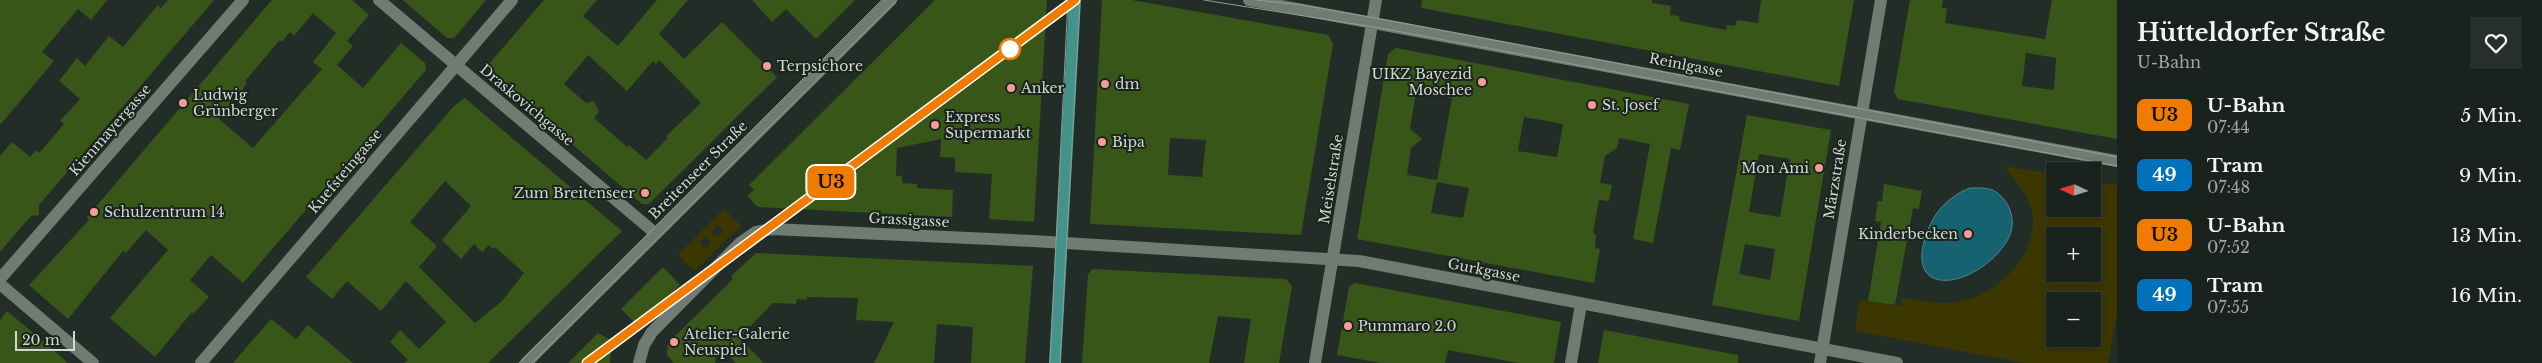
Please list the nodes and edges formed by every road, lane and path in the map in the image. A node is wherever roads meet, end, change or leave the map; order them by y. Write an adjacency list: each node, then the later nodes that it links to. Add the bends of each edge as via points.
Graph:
1 (243, 0): 16 (street, Kienmayergasse)
2 (379, 0): 10 (street, Draskovichgasse)
3 (512, 0): 10 (street, Kuefsteingasse)
4 (892, 0): 13 (street, Breitenseer Straße)
5 (1075, 0): 14 (main road)
6 (1249, 0): 9 (street, Reinlgasse)
7 (1376, 0): 9 (street, Meiselstraße)
8 (1881, 0): 11 (street, Märzstraße)
9 (1372, 23): 11 (street, Reinlgasse); 15 (street, Meiselstraße)
10 (455, 64): 13 (street, Draskovichgasse); 21 (street, Kuefsteingasse)
11 (1862, 114): 12 (street, Reinlgasse); 19 (street, Märzstraße)
12 (2117, 162)
13 (655, 233): 22 (street, Breitenseer Straße)
14 (1061, 244): 15 (street, Gurkgasse); 23 (street, Grassigasse, via 772,229 756,232 730,253 652,332); 24 (main road)
15 (1332, 259): 18 (street, Gurkgasse, via 1359,261); 25 (street, Meiselstraße)
16 (0, 279)
17 (0, 284): 20 (street)
18 (1581, 304): 19 (street, Gurkgasse); 26 (street)
19 (1823, 349): 27 (street, Märzstraße); 28 (street, Gurkgasse)
20 (93, 363)
21 (201, 363)
22 (526, 363)
23 (639, 363)
24 (1056, 363)
25 (1315, 363)
26 (1571, 363)
27 (1820, 363)
28 (1897, 363)

